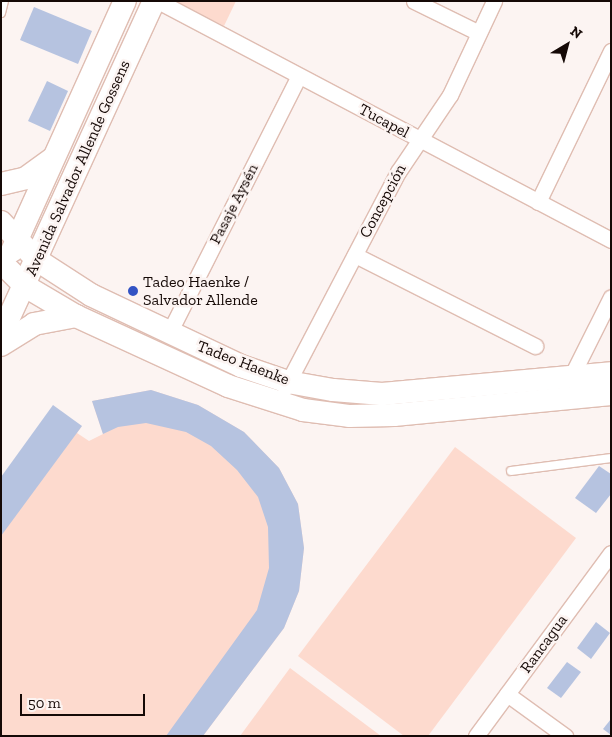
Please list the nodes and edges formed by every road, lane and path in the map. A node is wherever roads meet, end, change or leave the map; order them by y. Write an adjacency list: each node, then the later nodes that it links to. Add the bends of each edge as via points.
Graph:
1 (4, 1): 7 (lane)
2 (125, 1): 12 (main road, Avenida Salvador Allende Gossens)
3 (154, 1): 19 (main road, Avenida Salvador Allende Gossens)
4 (158, 1): 10 (street, Tucapel)
5 (414, 1): 8 (street)
6 (494, 1): 8 (street, Concepción)
7 (1, 14)
8 (479, 34): 11 (street, Concepción, via 450,95)
9 (611, 51): 14 (street)
10 (299, 76): 11 (street, Tucapel); 24 (street, Pasaje Aysén)
11 (420, 140): 14 (street, Tucapel); 18 (street, Concepción, via 398,172)
12 (54, 156): 13 (main road, via 37,173); 16 (main road, Avenida Salvador Allende Gossens)
13 (1, 184)
14 (538, 202): 17 (street, Tucapel)
15 (1, 222): 16 (main road, Tadeo Haenke)
16 (17, 240): 19 (main road, Tadeo Haenke); 20 (main road, Avenida Salvador Allende Gossens)
17 (611, 240)
18 (355, 255): 27 (street); 30 (street, Concepción)
19 (37, 260): 21 (main road, Avenida Salvador Allende Gossens); 24 (main road, Tadeo Haenke, via 91,295)
20 (2, 268): 21 (main road, Tadeo Haenke)
21 (25, 286): 23 (main road, Tadeo Haenke); 25 (main road, Avenida Salvador Allende Gossens)
22 (611, 297): 29 (street)
23 (76, 316): 26 (main road, via 34,324); 32 (main road, Tadeo Haenke, via 228,386)
24 (169, 333): 30 (main road, Tadeo Haenke, via 241,366)
25 (1, 335)
26 (1, 345)
27 (535, 346)
28 (611, 372): 29 (main road, Tadeo Haenke)
29 (571, 377): 30 (main road, Tadeo Haenke, via 382,394)
30 (288, 382): 32 (street, Concepción)
31 (611, 394): 32 (main road, Tadeo Haenke, via 371,416 326,414)
32 (278, 404)
33 (611, 458): 34 (lane)
34 (511, 471)
35 (611, 553): 36 (street, Rancagua)
36 (508, 694): 37 (street, Rancagua); 38 (street)
37 (476, 736)
38 (565, 736)

